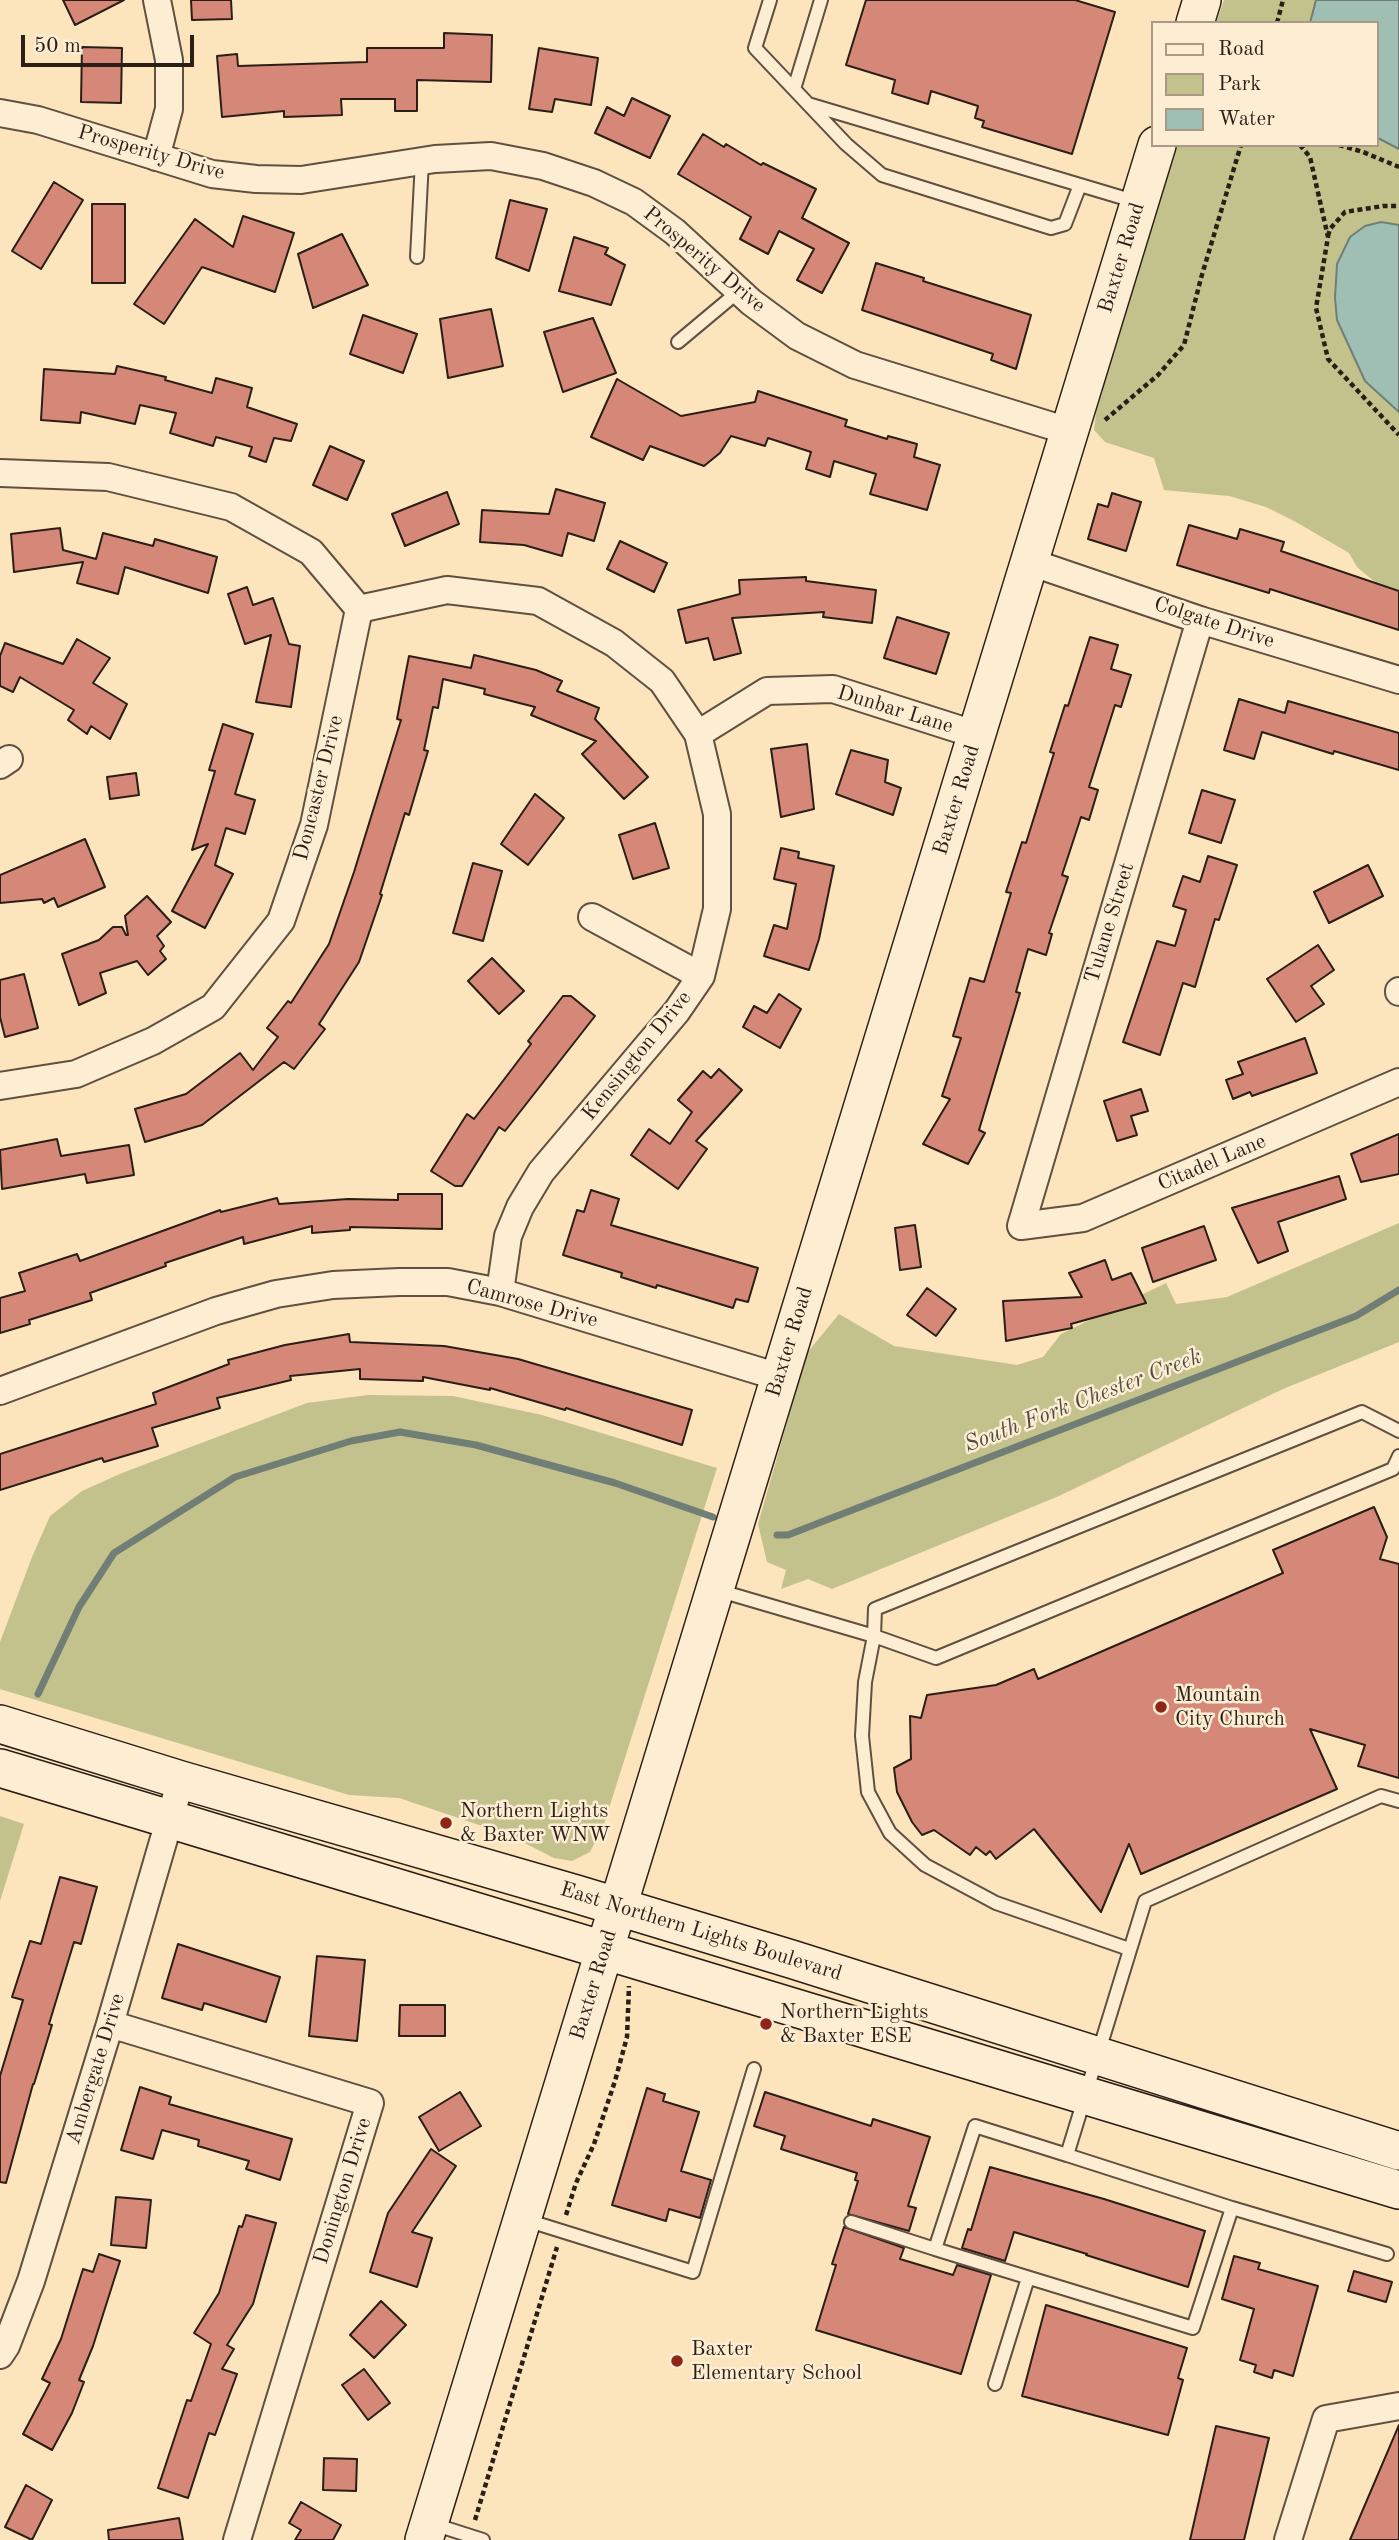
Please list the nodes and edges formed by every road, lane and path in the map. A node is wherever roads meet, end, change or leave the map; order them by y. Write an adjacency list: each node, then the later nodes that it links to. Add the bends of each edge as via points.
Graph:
1 (157, 0): 15 (street, via 167,48 169,109)
2 (770, 0): 8 (lane, via 755,48)
3 (821, 0): 8 (lane)
4 (1202, 0): 6 (main road)
5 (1283, 0): 7 (path)
6 (1196, 21)
7 (1278, 21)
8 (794, 89): 9 (lane)
9 (808, 104): 18 (lane); 18 (lane, via 882,175 1051,228 1065,223)
10 (0, 113): 15 (street, Prosperity Drive, via 38,120)
11 (1156, 147): 19 (main road, Baxter Road)
12 (1240, 147): 25 (path, via 1184,345 1158,375)
13 (1302, 147): 21 (path, via 1310,157)
14 (1345, 147): 17 (path)
15 (156, 158): 16 (street, Prosperity Drive, via 212,174 301,180)
16 (422, 161): 22 (lane); 23 (street, Prosperity Drive, via 491,156 543,166 594,183 634,202 665,225)
17 (1399, 167)
18 (1080, 186): 19 (lane)
19 (1139, 202): 25 (main road, Baxter Road)
20 (1399, 206): 21 (path, via 1345,212)
21 (1328, 236): 26 (path, via 1316,308 1328,359)
22 (417, 257)
23 (739, 291): 24 (lane); 25 (street, Prosperity Drive, via 797,336 855,365)
24 (678, 342)
25 (1085, 427): 28 (main road, Baxter Road)
26 (1399, 435)
27 (0, 473): 29 (street, via 108,477 231,508 311,552)
28 (1030, 562): 30 (street, Colgate Drive); 33 (main road, Baxter Road)
29 (359, 609): 32 (street, Kensington Drive, via 447,590 538,601 614,643 662,681); 37 (street, Doncaster Drive, via 314,825 281,921 213,1007 153,1041 76,1074)
30 (1200, 620): 31 (street, Colgate Drive); 38 (street, Tulane Street)
31 (1399, 680)
32 (698, 734): 33 (street, Dunbar Lane, via 767,691 833,690); 35 (street, Kensington Drive, via 717,814 718,909)
33 (977, 735): 40 (main road, Baxter Road)
34 (592, 917): 35 (street)
35 (701, 976): 39 (street, Kensington Drive, via 677,1011 541,1172 508,1236)
36 (1399, 1082): 38 (street, Citadel Lane, via 1083,1218)
37 (0, 1086)
38 (1021, 1226)
39 (500, 1292): 40 (street, Camrose Drive); 41 (street, Camrose Drive, via 448,1282 399,1282 333,1284 276,1294 216,1311)
40 (779, 1377): 44 (main road, Baxter Road)
41 (0, 1391)
42 (1399, 1431): 45 (lane, via 1362,1412 875,1609)
43 (1399, 1456): 45 (lane, via 1393,1469 936,1658)
44 (714, 1590): 45 (lane); 51 (main road, Baxter Road)
45 (874, 1636): 53 (lane, via 862,1736 868,1792 890,1832 925,1865 996,1903)
46 (0, 1724): 48 (main road, East Northern Lights Boulevard)
47 (0, 1768): 50 (main road, East Northern Lights Boulevard)
48 (181, 1780): 50 (street, Ambergate Drive); 51 (main road, East Northern Lights Boulevard)
49 (1399, 1801): 53 (lane, via 1381,1796 1145,1901)
50 (171, 1820): 52 (main road, East Northern Lights Boulevard); 55 (street, Ambergate Drive)
51 (618, 1907): 52 (main road, Baxter Road); 56 (main road, East Northern Lights Boulevard)
52 (605, 1949): 58 (main road, East Northern Lights Boulevard); 63 (main road, Baxter Road)
53 (1129, 1949): 56 (lane)
54 (629, 1983): 65 (path, via 627,2037 615,2081)
55 (110, 2024): 69 (street, Ambergate Drive, via 31,2281); 74 (street, Donington Drive, via 370,2103)
56 (1097, 2056): 58 (lane); 59 (main road, East Northern Lights Boulevard)
57 (754, 2068): 65 (lane, via 693,2272)
58 (1085, 2095): 60 (lane); 61 (main road, East Northern Lights Boulevard)
59 (1399, 2151)
60 (1067, 2155): 62 (lane); 66 (lane, via 975,2126)
61 (1399, 2190)
62 (1232, 2208): 67 (lane); 68 (lane, via 1193,2328)
63 (522, 2219): 65 (lane); 72 (main road, Baxter Road)
64 (851, 2222): 66 (lane)
65 (561, 2231): 73 (path)
66 (935, 2249): 68 (lane)
67 (1387, 2254)
68 (1028, 2278): 70 (lane)
69 (0, 2355)
70 (995, 2385)
71 (1399, 2406): 76 (street, via 1326,2419)
72 (427, 2531): 73 (lane)
73 (468, 2535): 75 (lane)
74 (237, 2540)
75 (483, 2540)
76 (1288, 2540)

